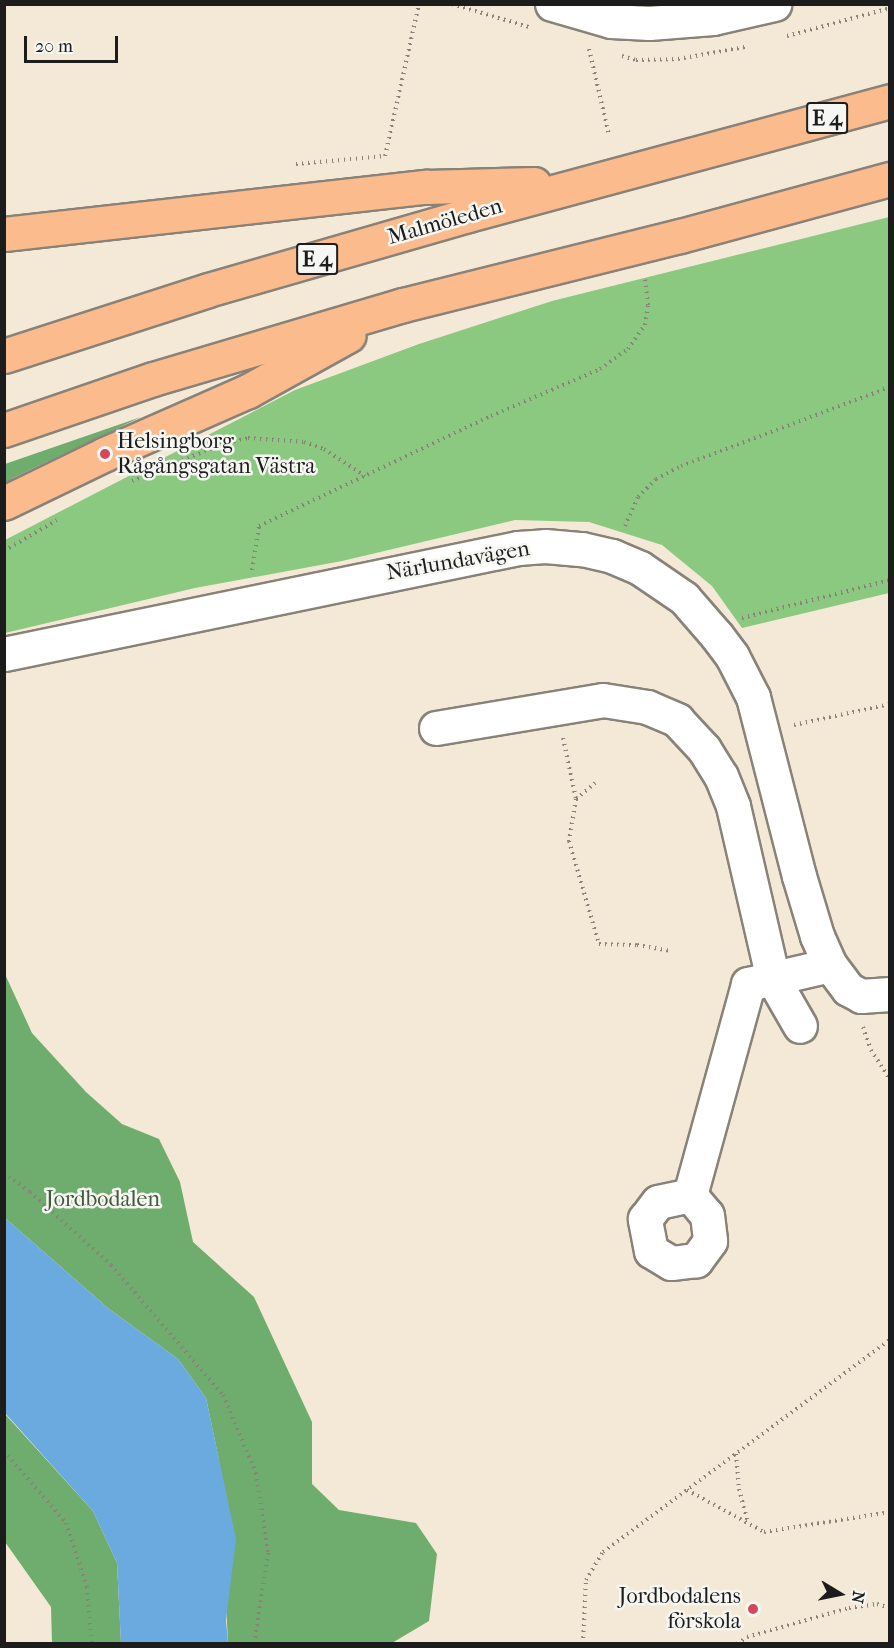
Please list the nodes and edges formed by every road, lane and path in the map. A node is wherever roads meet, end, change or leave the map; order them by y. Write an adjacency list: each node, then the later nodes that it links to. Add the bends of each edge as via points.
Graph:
1 (419, 4): 7 (path, via 385,156)
2 (552, 4): 3 (street, via 611,21 649,23 713,18)
3 (774, 4)
4 (588, 45): 6 (path)
5 (890, 101): 9 (highway, Malmöleden / E 4)
6 (609, 135)
7 (296, 164)
8 (890, 179): 12 (highway)
9 (587, 182): 10 (highway, via 426,187); 13 (highway, Malmöleden / E 4, via 208,290)
10 (4, 234)
11 (645, 279): 16 (path, via 645,325 628,349 600,369)
12 (403, 305): 15 (highway, via 153,379); 18 (highway, via 248,391)
13 (4, 356)
14 (890, 387): 21 (path, via 656,479 638,497)
15 (4, 430)
16 (365, 476): 17 (path, via 324,449 304,442 248,438 222,444); 23 (path, via 259,526 251,562)
17 (132, 481)
18 (4, 503)
19 (57, 520): 20 (path)
20 (4, 551)
21 (612, 556): 23 (street, Närlundavägen, via 582,549 518,548); 24 (street, Närlundavägen, via 663,582)
22 (890, 580): 24 (path)
23 (255, 601): 25 (street, Närlundavägen)
24 (710, 626): 29 (street, Närlundavägen, via 744,676)
25 (4, 654)
26 (890, 704): 29 (path)
27 (556, 708): 28 (street); 31 (path); 34 (street, via 603,700 647,706 677,720 704,749 733,806)
28 (436, 728)
29 (762, 733): 33 (street, Närlundavägen, via 809,909)
30 (595, 783): 31 (path)
31 (576, 799): 32 (path, via 569,841 599,944)
32 (671, 951)
33 (830, 965): 34 (street); 35 (street, Närlundavägen, via 854,992 874,997)
34 (773, 979): 37 (street); 40 (street, via 748,984)
35 (890, 994)
36 (862, 1024): 38 (path, via 871,1050)
37 (800, 1026)
38 (890, 1079)
39 (4, 1173): 49 (path, via 111,1265 224,1395 256,1473 268,1553)
40 (690, 1195)
41 (890, 1340): 43 (path)
42 (4, 1452): 48 (path, via 66,1523 87,1587)
43 (736, 1454): 44 (path); 46 (path, via 738,1489)
44 (687, 1490): 46 (path); 50 (path, via 603,1552 586,1580)
45 (890, 1512): 46 (path, via 764,1532)
46 (748, 1524)
47 (890, 1608): 51 (path, via 877,1604 849,1608)
48 (93, 1644)
49 (254, 1644)
50 (583, 1644)
51 (737, 1644)

